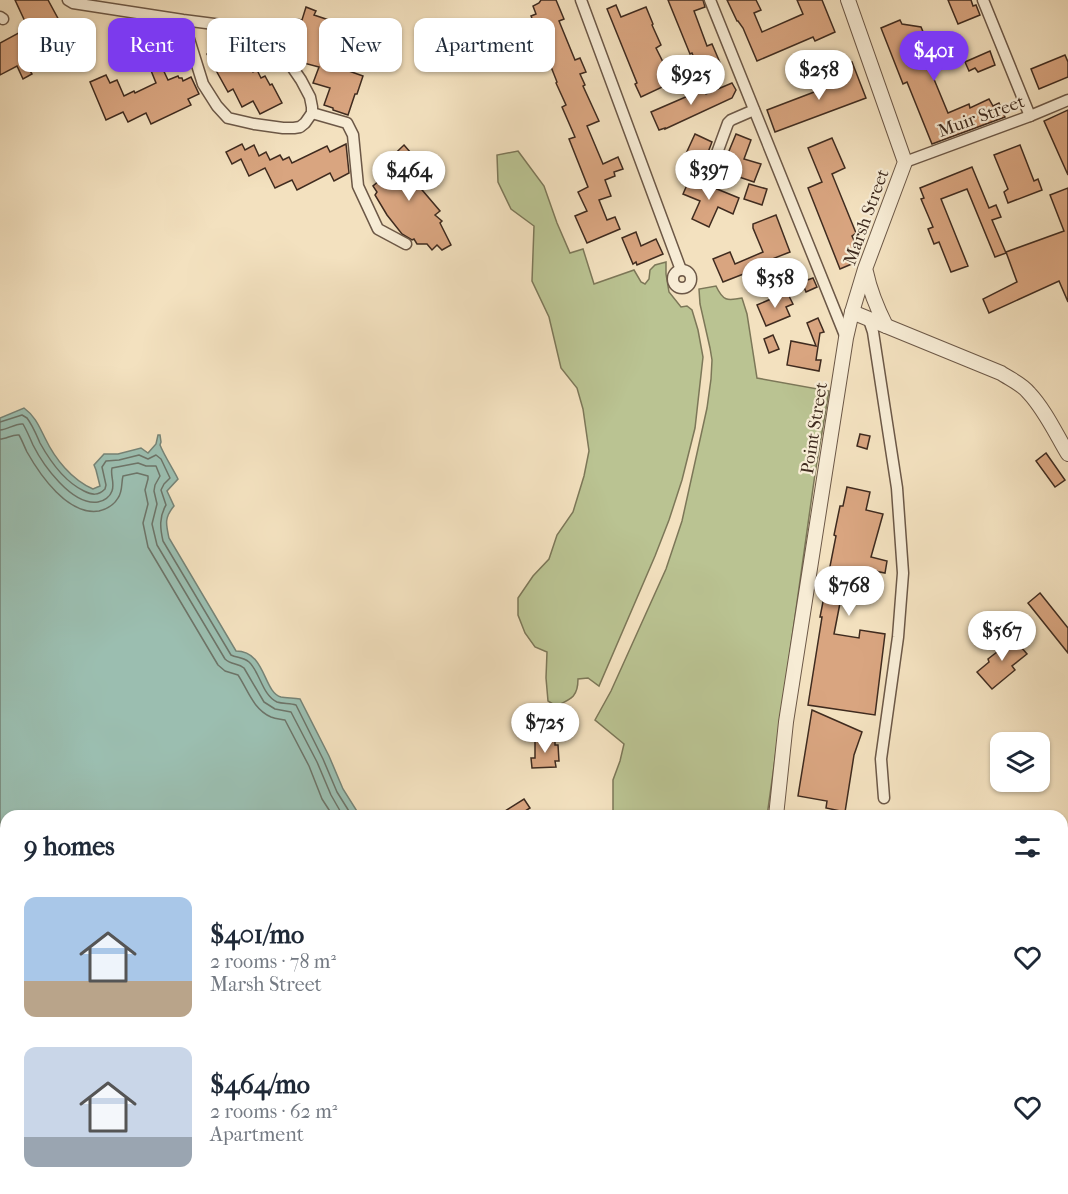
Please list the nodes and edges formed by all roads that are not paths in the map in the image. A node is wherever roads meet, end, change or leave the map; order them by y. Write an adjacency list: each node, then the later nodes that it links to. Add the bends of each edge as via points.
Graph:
1 (581, 0): 17 (street)
2 (710, 0): 10 (street)
3 (848, 0): 13 (street, Marsh Street)
4 (983, 0): 12 (street)
5 (71, 1): 6 (street)
6 (166, 18)
7 (195, 22): 11 (street, via 261,34 271,40 302,80)
8 (195, 59): 11 (street, via 203,84 228,118 294,128 305,123)
9 (1068, 100): 12 (street, Muir Street)
10 (754, 110): 14 (street, via 728,123); 22 (street)
11 (312, 113): 15 (street, via 347,123 353,135 358,186 378,229)
12 (1030, 116): 13 (street, Muir Street)
13 (905, 162): 16 (street, Marsh Street)
14 (710, 172)
15 (406, 244)
16 (865, 269): 18 (street); 19 (street, Marsh Street)
17 (681, 270)
18 (869, 288): 20 (street); 21 (street)
19 (852, 312): 20 (street); 22 (street, Point Street)
20 (869, 320): 21 (street); 24 (street, via 897,488 903,573 881,759)
21 (886, 326): 23 (street, via 1017,383 1040,406)
22 (846, 338): 25 (street, Point Street, via 788,710)
23 (1068, 454)
24 (884, 798)
25 (777, 810)

